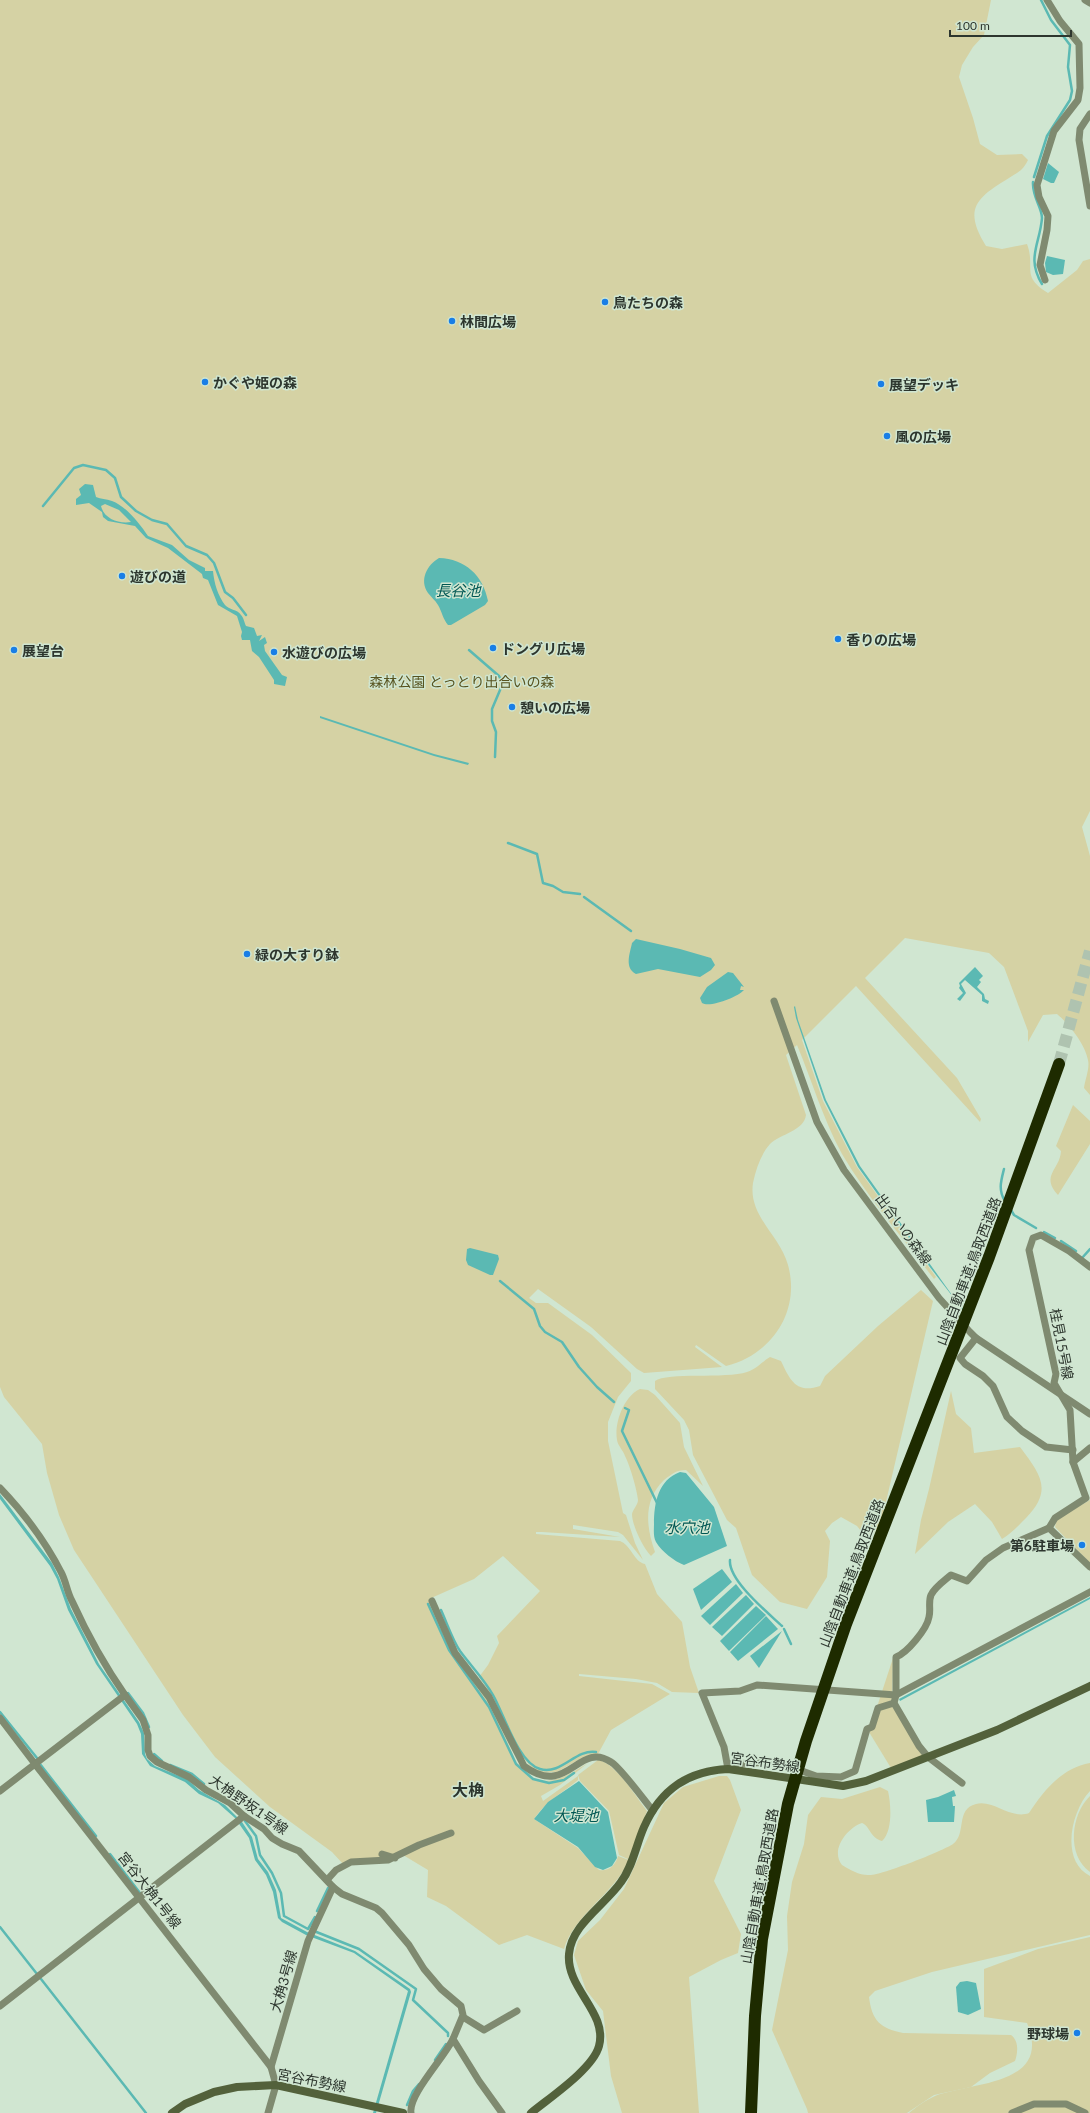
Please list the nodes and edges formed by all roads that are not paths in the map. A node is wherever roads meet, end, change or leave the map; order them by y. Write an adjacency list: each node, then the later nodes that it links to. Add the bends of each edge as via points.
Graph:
1 (1047, 0): 6 (street, via 1079,44 1080,88 1078,100 1054,131 1037,185 1039,197 1048,216 1040,265)
2 (1085, 0): 3 (street)
3 (1090, 3)
4 (1090, 114): 5 (street, via 1080,129 1079,140)
5 (1090, 206)
6 (1045, 280)
7 (774, 1000): 10 (street, 出合いの森線, via 817,1122 826,1140 844,1170 939,1298)
8 (1062, 1065): 31 (highway, 山陰自動車道;鳥取西道路, via 1030,1156 855,1610)
9 (1090, 1267): 11 (street, 桂見15号線, via 1041,1235 1033,1238 1029,1250 1056,1374 1054,1383)
10 (976, 1338): 11 (street, 出合いの森線); 14 (street, via 960,1358 993,1386 1007,1418 1046,1447)
11 (1060, 1393): 12 (street, 出合いの森線); 14 (street, 桂見15号線, via 1070,1410)
12 (1090, 1414)
13 (1090, 1448): 15 (street)
14 (1073, 1450): 15 (street, 桂見15号線)
15 (1074, 1462): 17 (street, 桂見15号線, via 1086,1498 1055,1518)
16 (0, 1488): 22 (street, via 55,1561 98,1655)
17 (1049, 1528): 18 (street); 23 (street, 桂見15号線, via 1003,1548 986,1560 968,1581 951,1575 931,1594 928,1622 917,1639 896,1657)
18 (1090, 1567)
19 (1090, 1592): 23 (street)
20 (432, 1601): 32 (street, via 455,1653 488,1696 524,1766 534,1774 556,1777 588,1758 599,1757 612,1762)
21 (1090, 1686): 26 (street, 宮谷布勢線, via 997,1730)
22 (125, 1694): 27 (street); 33 (street, 大桷野坂1号線, via 146,1726 150,1756 230,1803)
23 (896, 1695): 24 (street); 28 (street, via 757,1685 740,1692 702,1693 724,1747)
24 (894, 1703): 26 (street); 28 (street, via 878,1708 872,1727 867,1729 855,1771 841,1778 816,1776 777,1762)
25 (0, 1718): 27 (street)
26 (928, 1757): 28 (street, 宮谷布勢線, via 866,1781 843,1786); 29 (street)
27 (35, 1764): 30 (street); 39 (street, 宮谷大桷1号線)
28 (728, 1766): 32 (street, 宮谷布勢線, via 709,1770 685,1780 663,1797)
29 (962, 1783)
30 (0, 1791)
31 (791, 1805): 52 (highway, 山陰自動車道;鳥取西道路, via 762,1940); 53 (highway, 山陰自動車道;鳥取西道路, via 768,1942 760,2017)
32 (653, 1811): 51 (street, 宮谷布勢線, via 622,1881 572,1939 568,1954 570,1970 594,2014 601,2034 599,2047 584,2069)
33 (244, 1816): 37 (street, 大桷野坂1号線, via 255,1822 272,1838 299,1851); 39 (street)
34 (451, 1833): 36 (street, via 419,1845)
35 (382, 1854): 36 (street)
36 (395, 1858): 37 (street, via 351,1862 336,1870)
37 (327, 1880): 38 (street, 大桷野坂1号線)
38 (333, 1887): 42 (street, 大桷野坂1号線, via 382,1913 409,1945 424,1969 441,1989 461,2006); 44 (street, 大桷3号線, via 308,1941)
39 (140, 1898): 40 (street); 44 (street, 宮谷大桷1号線)
40 (0, 2006)
41 (517, 2010): 42 (street, via 484,2030)
42 (462, 2017): 43 (street)
43 (453, 2038): 49 (street, via 448,2050 416,2093 410,2107); 50 (street)
44 (271, 2067): 45 (street)
45 (276, 2085): 46 (street, 宮谷布勢線, via 237,2087 214,2092 185,2104); 47 (street); 48 (street, 宮谷布勢線)
46 (172, 2113)
47 (268, 2113)
48 (403, 2113)
49 (411, 2113)
50 (502, 2113)
51 (530, 2113)
52 (751, 2113)
53 (757, 2113)
54 (1012, 2113): 55 (street, via 1034,2104 1066,2104)
55 (1085, 2113)

